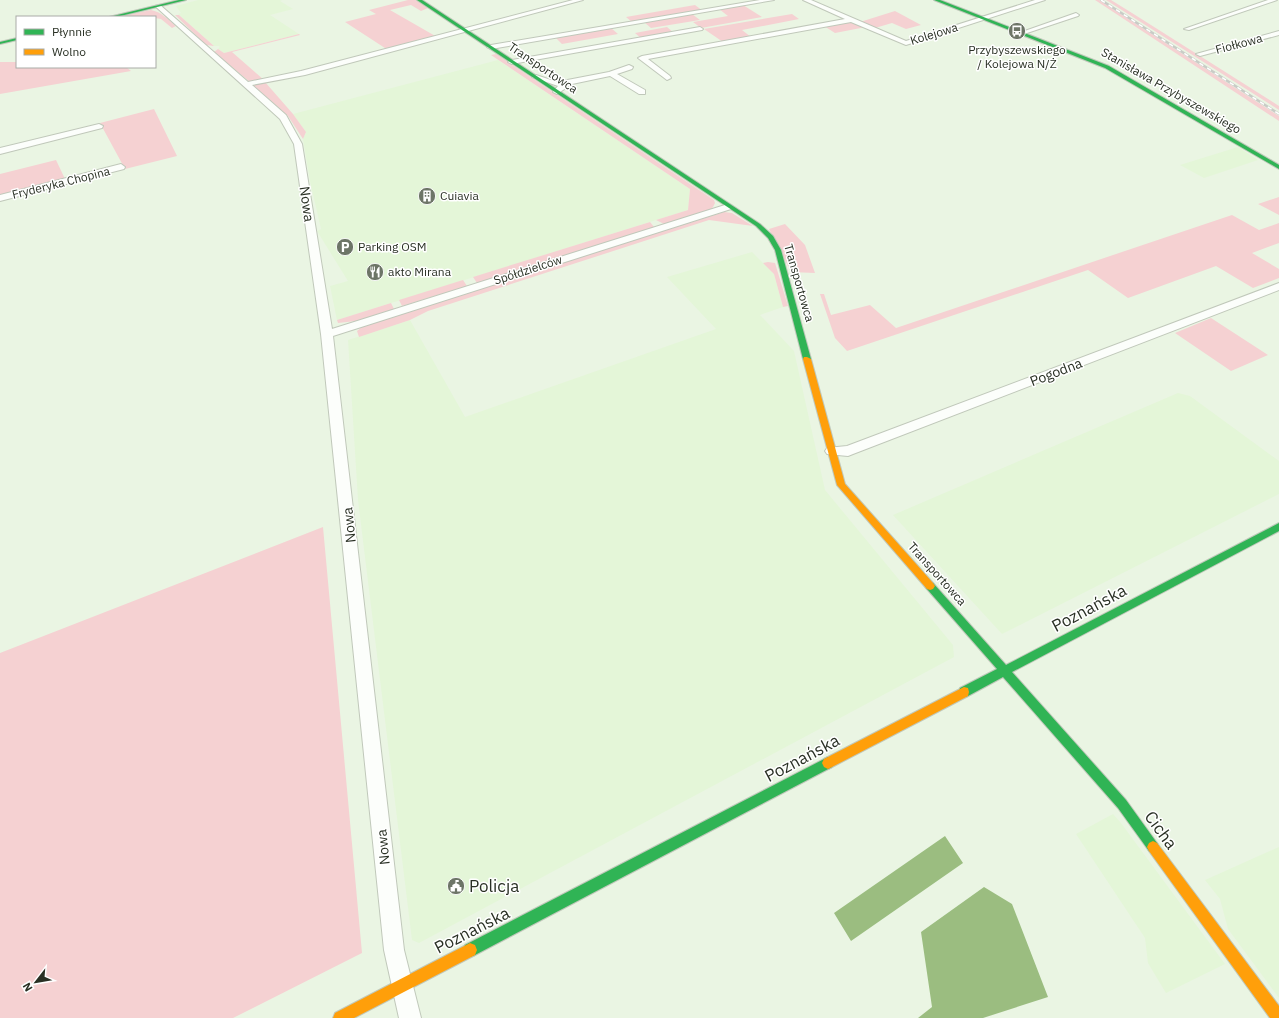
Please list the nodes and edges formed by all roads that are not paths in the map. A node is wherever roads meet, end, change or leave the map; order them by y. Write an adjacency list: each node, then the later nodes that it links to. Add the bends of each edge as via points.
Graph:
1 (184, 0): 10 (street)
2 (419, 0): 17 (street, Transportowca)
3 (580, 0): 17 (street)
4 (770, 0): 22 (street)
5 (806, 0): 14 (street, Kolejowa)
6 (936, 0): 13 (street, Stanisława Przybyszewskiego)
7 (1042, 0): 13 (street, Kolejowa)
8 (1274, 0): 9 (street); 16 (street)
9 (1279, 2)
10 (158, 6): 12 (street); 32 (street, Nowa)
11 (1076, 15): 18 (street)
12 (115, 16)
13 (984, 18): 14 (street, Kolejowa, via 906,43); 18 (street, Stanisława Przybyszewskiego)
14 (851, 20): 25 (street, via 642,58)
15 (700, 29): 24 (street)
16 (1187, 29)
17 (466, 30): 22 (street, Transportowca); 32 (street, via 302,73)
18 (1022, 33): 38 (street, Stanisława Przybyszewskiego, via 1107,67)
19 (1279, 33): 23 (street, Fiołkowa)
20 (16, 39): 21 (street)
21 (0, 43)
22 (491, 47): 24 (street, Transportowca)
23 (1200, 54)
24 (508, 57): 29 (street, Transportowca)
25 (644, 59): 26 (street); 27 (street)
26 (650, 65): 27 (street); 30 (street)
27 (630, 67): 28 (street)
28 (612, 74): 31 (street); 34 (street)
29 (536, 77): 31 (street, via 557,84); 33 (street, Transportowca)
30 (667, 78)
31 (570, 82): 33 (street)
32 (248, 84): 42 (street, Nowa, via 283,117 298,144)
33 (557, 92): 40 (street, Transportowca)
34 (642, 92)
35 (99, 126): 36 (street)
36 (0, 152)
37 (121, 167): 39 (street, Fryderyka Chopina)
38 (1279, 167)
39 (0, 198)
40 (728, 206): 42 (street, Spółdzielców); 43 (street, Transportowca, via 758,225 777,246)
41 (1279, 286): 43 (street, Pogodna, via 848,451)
42 (327, 334): 46 (street, Nowa, via 393,942)
43 (832, 451): 45 (street, Transportowca, via 841,484)
44 (1279, 527): 45 (street, Poznańska)
45 (1006, 670): 46 (street, Poznańska); 49 (street, Cicha, via 1122,804)
46 (401, 985): 47 (street, Poznańska); 48 (street, Nowa)
47 (340, 1018)
48 (410, 1018)
49 (1279, 1018)

